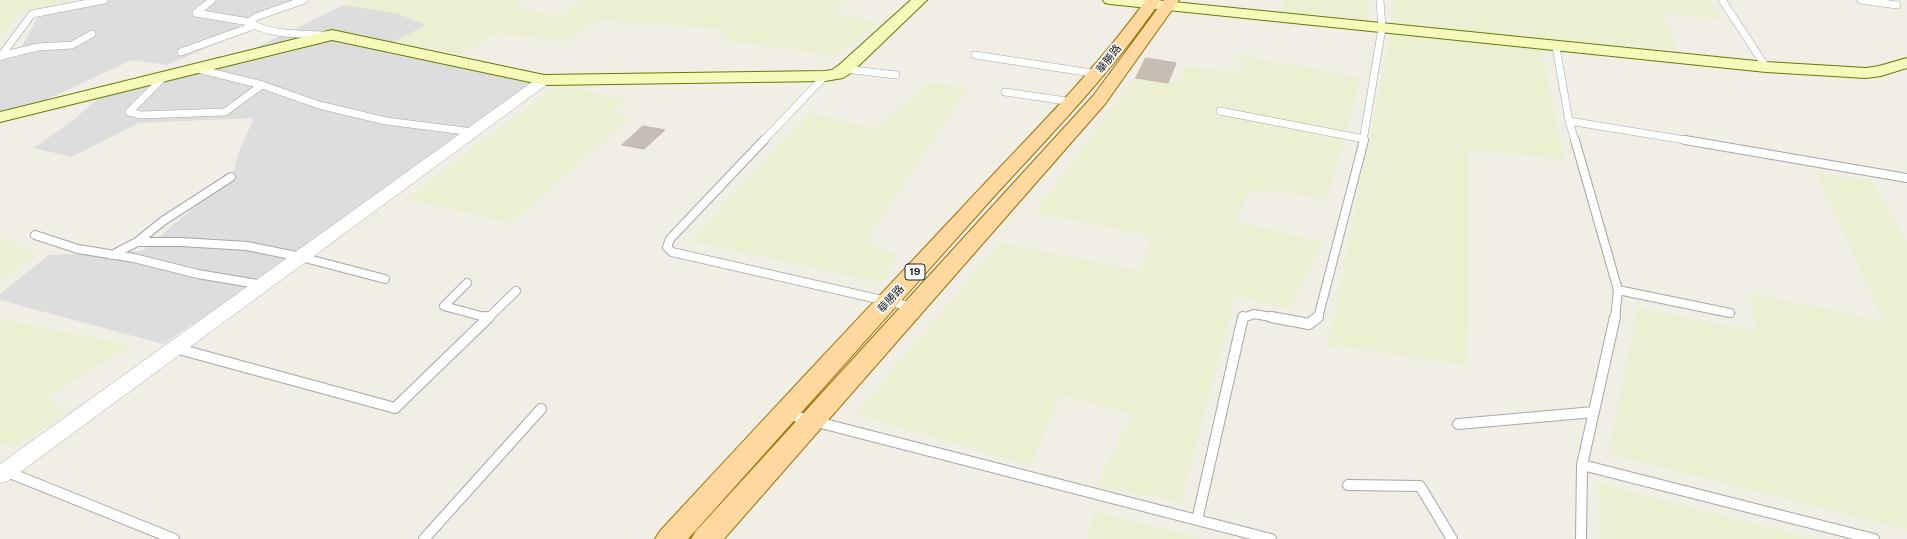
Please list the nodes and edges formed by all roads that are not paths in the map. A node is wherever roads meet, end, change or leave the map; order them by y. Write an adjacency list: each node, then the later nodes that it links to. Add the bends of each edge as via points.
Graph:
1 (104, 0): 18 (lane, via 32,14)
2 (212, 0): 11 (lane, via 196,13)
3 (304, 0): 11 (lane, via 256,17)
4 (920, 0): 22 (street)
5 (1110, 0): 10 (street)
6 (1380, 0): 12 (lane)
7 (1722, 0): 20 (lane)
8 (1861, 0): 9 (lane, via 1897,5)
9 (1893, 0)
10 (1161, 3): 12 (street); 23 (main road, 華勝路 / 19); 48 (main road, 華勝路 / 19, via 1099,100)
11 (251, 24): 14 (lane, via 284,32); 16 (lane)
12 (1382, 28): 15 (street); 35 (lane)
13 (92, 34): 18 (lane, via 72,45 38,47)
14 (332, 35): 21 (street); 27 (street)
15 (1556, 47): 20 (street); 33 (lane)
16 (181, 52)
17 (975, 55): 23 (lane)
18 (0, 56)
19 (1907, 63): 20 (street, via 1866,73)
20 (1766, 67)
21 (198, 69): 26 (street); 28 (lane)
22 (845, 69): 24 (lane); 25 (street, via 837,74)
23 (1098, 74): 30 (main road, 華勝路 / 19)
24 (896, 75)
25 (825, 76): 27 (street); 47 (lane, via 670,239 667,247 672,252)
26 (164, 77): 28 (lane, via 129,112 141,115 225,112); 32 (street)
27 (544, 80): 34 (street)
28 (262, 84): 34 (lane, via 319,105 386,121)
29 (1005, 92): 30 (lane)
30 (1074, 102): 47 (main road, 華勝路 / 19, via 1016,161)
31 (1220, 111): 35 (lane)
32 (0, 117)
33 (1569, 121): 37 (lane); 45 (lane)
34 (473, 132): 41 (street)
35 (1364, 139): 60 (lane, via 1318,318 1309,324 1254,314 1242,317)
36 (231, 177): 39 (lane, via 163,221)
37 (1907, 178)
38 (35, 235): 40 (lane, via 78,249)
39 (137, 242): 40 (lane); 41 (lane, via 247,246)
40 (112, 254): 44 (lane, via 198,274)
41 (301, 257): 42 (lane); 44 (street)
42 (385, 279)
43 (467, 283): 50 (lane, via 444,306)
44 (263, 285): 51 (street)
45 (1618, 290): 49 (lane); 53 (lane, via 1615,321)
46 (516, 291): 50 (lane)
47 (889, 301): 48 (lane); 54 (main road, 華勝路 / 19)
48 (913, 307): 55 (main road, 華勝路 / 19)
49 (1730, 313)
50 (488, 318): 51 (lane, via 395,408)
51 (175, 348): 58 (street)
52 (541, 408): 62 (lane)
53 (1594, 412): 56 (lane); 57 (lane)
54 (786, 414): 55 (lane); 63 (main road, 華勝路 / 19)
55 (812, 422): 60 (lane); 64 (main road, 華勝路 / 19)
56 (1458, 424)
57 (1582, 465): 67 (lane); 68 (lane)
58 (2, 472): 61 (lane)
59 (1348, 486): 66 (lane, via 1420,486)
60 (1197, 520): 65 (lane)
61 (174, 539)
62 (424, 539)
63 (670, 539)
64 (706, 539)
65 (1271, 539)
66 (1452, 539)
67 (1581, 539)
68 (1874, 539)

